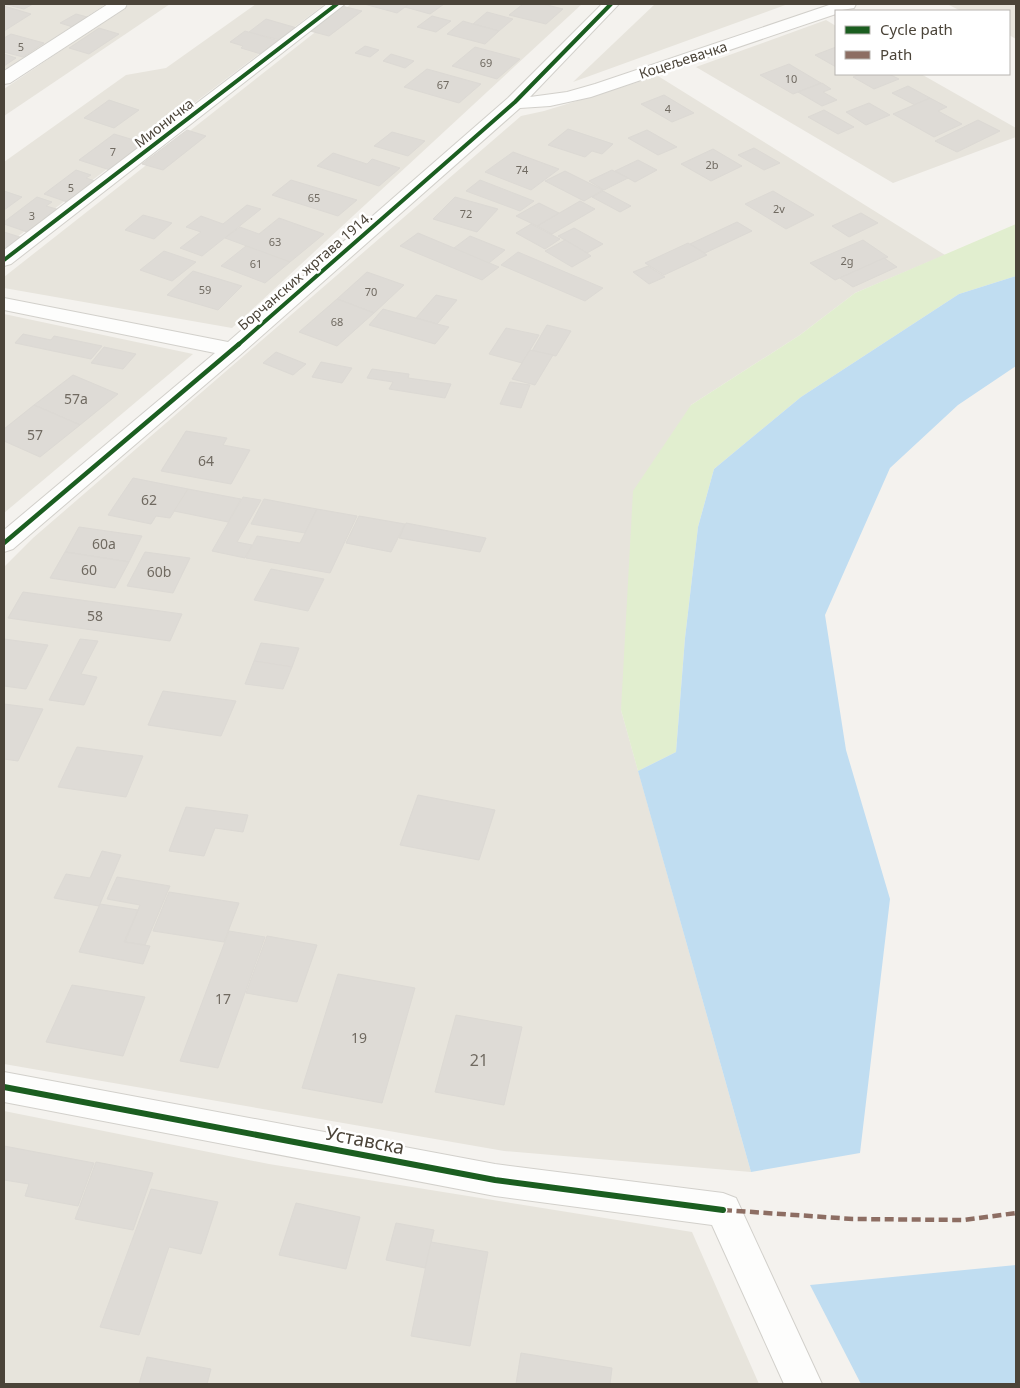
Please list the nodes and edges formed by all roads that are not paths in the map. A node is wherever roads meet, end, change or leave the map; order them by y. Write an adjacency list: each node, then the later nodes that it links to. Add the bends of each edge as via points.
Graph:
1 (119, 4): 5 (street)
2 (337, 4): 7 (street, Мионичка)
3 (611, 4): 6 (street, Борчанских жртава 1914.)
4 (848, 4): 6 (street, Коцељевачка, via 579,94 541,103)
5 (4, 80)
6 (515, 102): 9 (street, Борчанских жртава 1914.)
7 (4, 260)
8 (4, 304): 9 (street)
9 (232, 350): 10 (street, Борчанских жртава 1914.)
10 (4, 543)
11 (4, 1087): 12 (street, Уставска, via 495,1180 723,1210)
12 (803, 1384)

